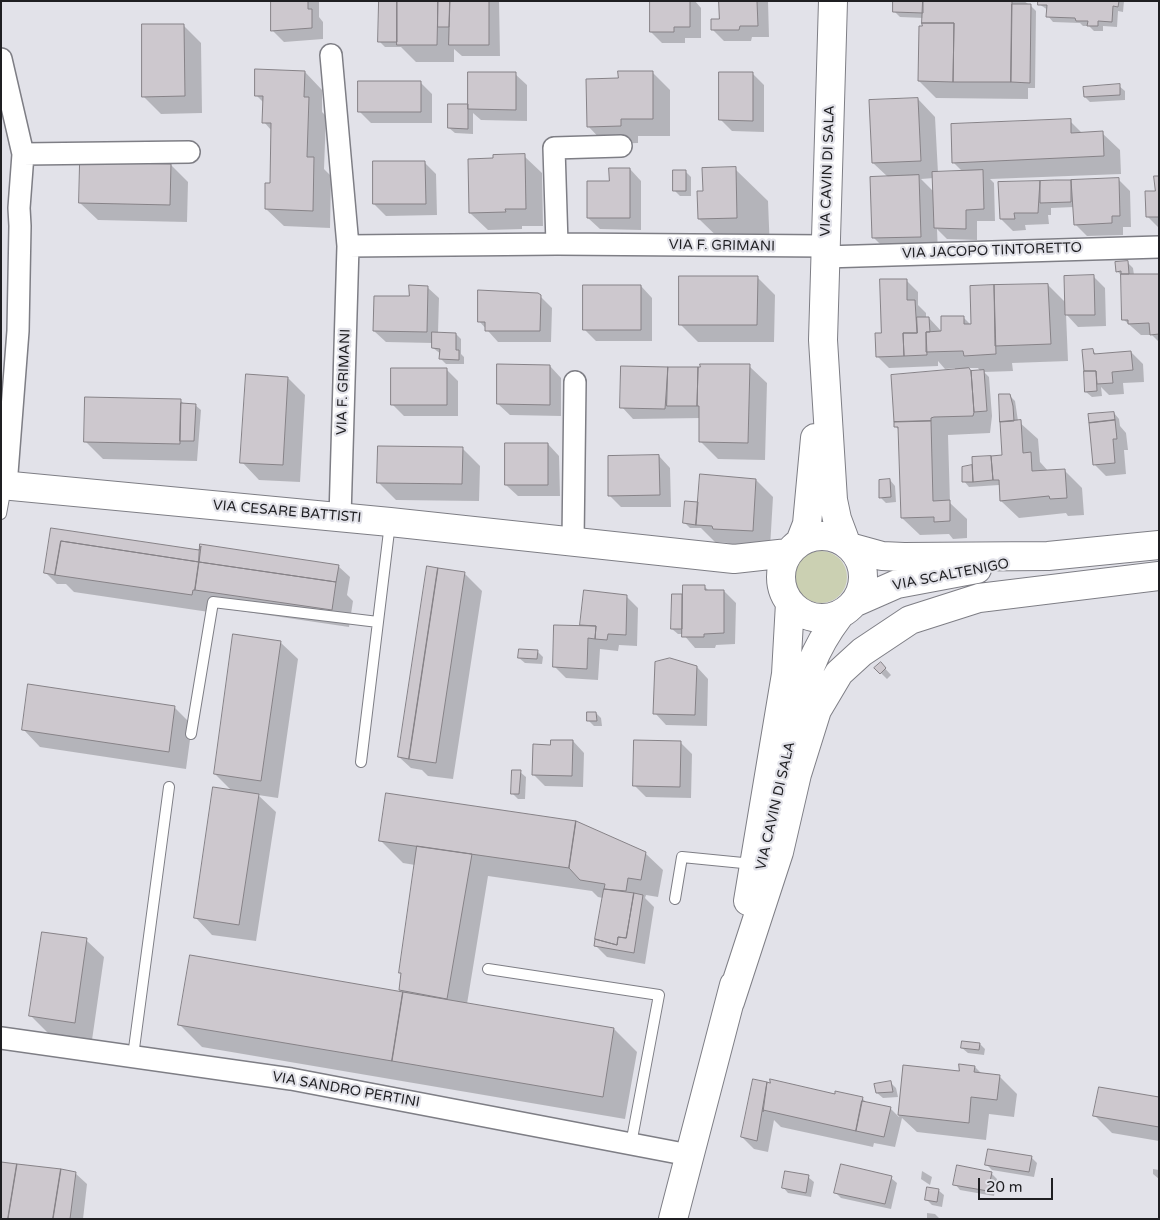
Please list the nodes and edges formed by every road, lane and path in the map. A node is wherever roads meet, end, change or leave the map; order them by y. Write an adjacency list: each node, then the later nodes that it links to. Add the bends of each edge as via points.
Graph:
1 (833, 1): 11 (main road, VIA CAVIN DI SALA)
2 (331, 55): 9 (street, VIA F. GRIMANI)
3 (1, 59): 6 (street)
4 (621, 146): 8 (street, via 554,148)
5 (189, 152): 6 (street)
6 (23, 154): 7 (street)
7 (10, 208): 12 (street, via 20,226)
8 (557, 244): 9 (street, VIA F. GRIMANI); 11 (street, VIA F. GRIMANI)
9 (348, 246): 17 (street, VIA F. GRIMANI)
10 (1159, 247): 11 (street, VIA JACOPO TINTORETTO)
11 (826, 251): 13 (main road, VIA CAVIN DI SALA)
12 (9, 331): 15 (street)
13 (823, 340): 21 (main road, VIA CAVIN DI SALA, via 833,500 837,520); 22 (main road, VIA CAVIN DI SALA, via 807,524)
14 (575, 382): 19 (street)
15 (4, 485): 16 (lane); 17 (main road, VIA CESARE BATTISTI)
16 (1, 514)
17 (340, 517): 18 (main road, VIA CESARE BATTISTI)
18 (390, 522): 19 (main road, VIA CESARE BATTISTI); 28 (lane)
19 (573, 541): 24 (main road, VIA CESARE BATTISTI)
20 (1159, 545): 23 (main road, VIA SCALTENIGO)
21 (849, 546): 22 (main road, via 831,536 815,536); 23 (main road, VIA SCALTENIGO, via 882,556); 27 (main road, via 861,560 864,574 863,589)
22 (794, 548): 24 (main road, VIA CESARE BATTISTI); 26 (main road, via 782,565 781,578)
23 (1048, 556): 27 (main road, VIA SCALTENIGO, via 897,584)
24 (734, 559): 26 (main road, VIA CESARE BATTISTI, via 763,574)
25 (1159, 576): 35 (main road, via 979,598 910,620 862,652 839,673 818,710 797,774 779,852)
26 (786, 597): 27 (main road, via 800,612 812,618 826,619); 32 (main road, VIA CAVIN DI SALA, via 786,674)
27 (847, 609): 35 (main road, VIA CAVIN DI SALA, via 821,639 806,677)
28 (378, 622): 29 (lane, via 213,602); 30 (lane)
29 (192, 734)
30 (360, 762)
31 (169, 787): 37 (lane)
32 (755, 864): 33 (lane, via 682,857); 35 (main road, VIA CAVIN DI SALA)
33 (675, 899)
34 (488, 969): 38 (lane, via 659,995)
35 (730, 1002): 39 (main road, VIA CAVIN DI SALA)
36 (1, 1038): 37 (street, VIA SANDRO PERTINI)
37 (133, 1056): 38 (street, VIA SANDRO PERTINI, via 291,1078)
38 (631, 1144): 39 (street, VIA SANDRO PERTINI)
39 (689, 1155): 40 (main road, VIA CAVIN DI SALA)
40 (673, 1219)

